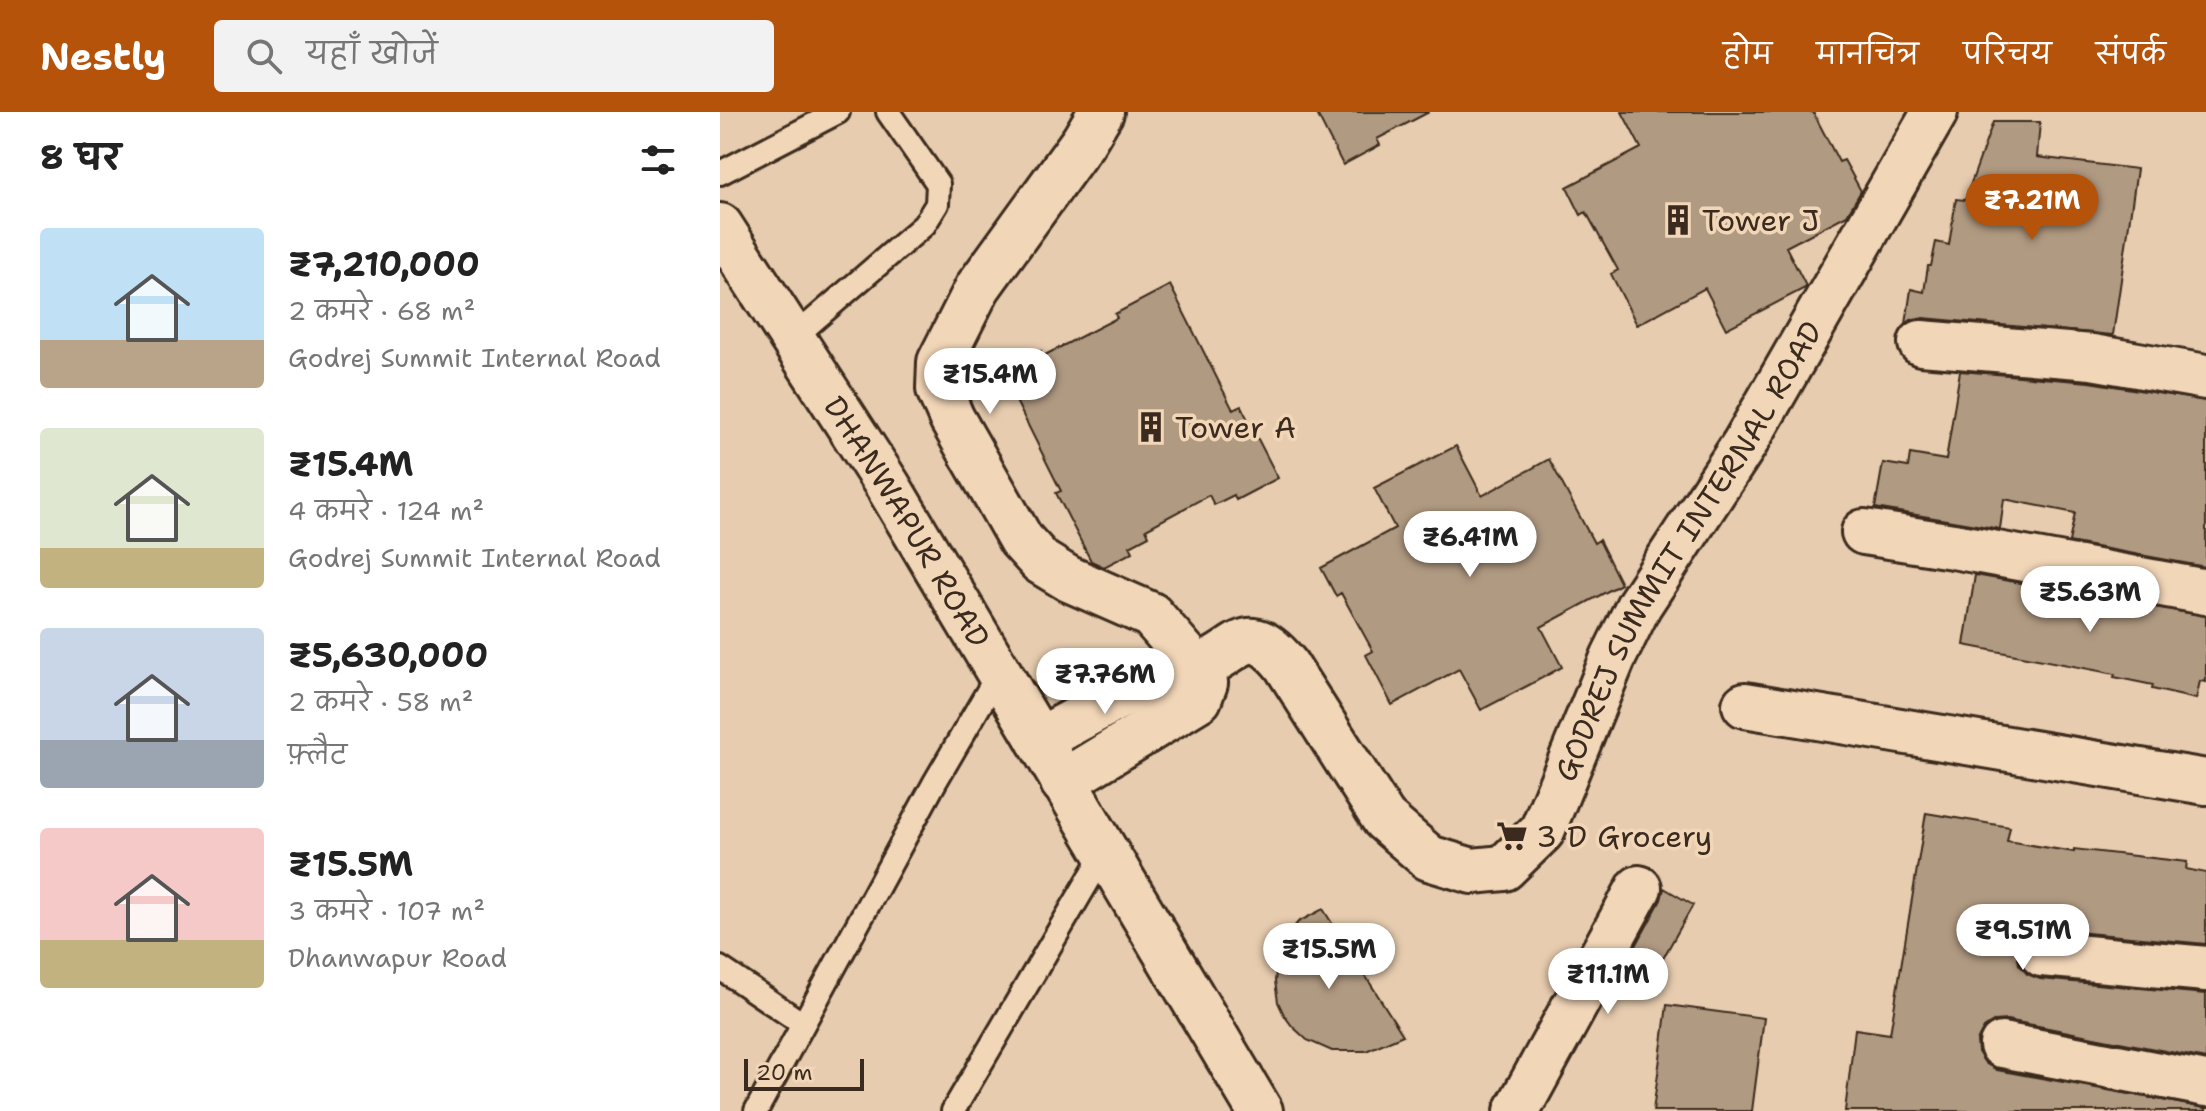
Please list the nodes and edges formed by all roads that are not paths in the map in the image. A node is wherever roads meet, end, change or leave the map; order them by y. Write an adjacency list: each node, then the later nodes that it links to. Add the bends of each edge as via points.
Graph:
1 (838, 112): 5 (lane)
2 (888, 112): 7 (lane, via 938,184 937,204 924,225)
3 (1101, 112): 12 (street, via 978,287 940,362 939,389 1021,540 1041,562 1151,615)
4 (1935, 112): 12 (street, GODREJ SUMMIT INTERNAL ROAD, via 1745,443 1639,605 1542,831 1504,868 1472,871 1429,858 1384,819 1275,652 1252,641 1239,643)
5 (720, 173)
6 (720, 226): 7 (street, DHANWAPUR ROAD)
7 (792, 339): 13 (street, DHANWAPUR ROAD, via 888,486)
8 (1921, 343): 9 (street, via 2092,357)
9 (2206, 377)
10 (1864, 532): 11 (street)
11 (2206, 592)
12 (1196, 667): 15 (street, GODREJ SUMMIT INTERNAL ROAD, via 1176,666); 16 (street, via 1205,683 1199,699)
13 (998, 674): 15 (street, DHANWAPUR ROAD); 23 (lane)
14 (1745, 705): 17 (street)
15 (1039, 740): 16 (street, DHANWAPUR ROAD)
16 (1063, 782): 18 (street, DHANWAPUR ROAD)
17 (2206, 782)
18 (1105, 852): 27 (lane); 28 (street, DHANWAPUR ROAD)
19 (1639, 888): 29 (street)
20 (2042, 954): 22 (street)
21 (720, 968): 23 (lane)
22 (2206, 969)
23 (803, 1024): 26 (lane)
24 (2002, 1045): 25 (street)
25 (2206, 1084)
26 (756, 1111)
27 (953, 1111)
28 (1260, 1111)
29 (1517, 1111)

